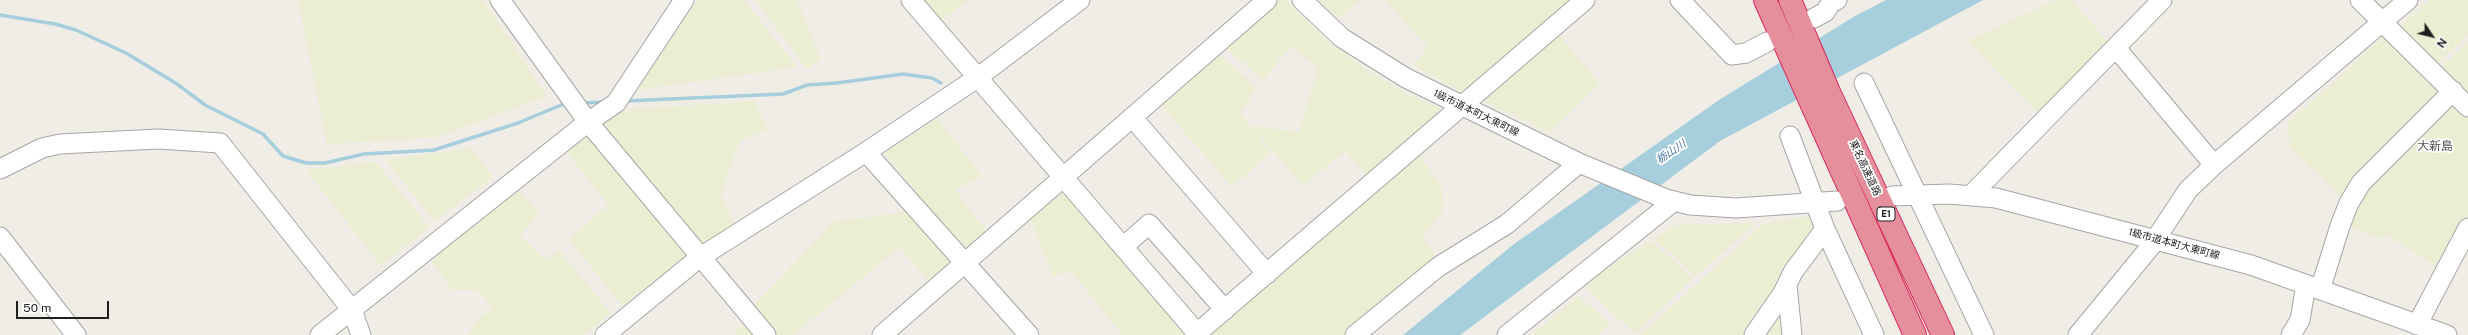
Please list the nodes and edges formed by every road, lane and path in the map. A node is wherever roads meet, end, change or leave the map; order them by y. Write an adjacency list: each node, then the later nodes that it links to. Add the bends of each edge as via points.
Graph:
1 (500, 0): 25 (street)
2 (684, 0): 25 (street, via 616,103)
3 (911, 0): 19 (street)
4 (1080, 0): 19 (street)
5 (1267, 0): 24 (street)
6 (1302, 0): 22 (street, 1級市道本町大東町線, via 1342,38 1365,54)
7 (1585, 0): 22 (street)
8 (1680, 0): 17 (street, via 1732,54 1746,53)
9 (1765, 0): 17 (highway, E1)
10 (1790, 0): 16 (highway, 東名高速道路 / E1)
11 (2162, 0): 18 (street)
12 (2360, 0): 15 (street)
13 (2408, 0): 15 (street)
14 (1833, 1): 16 (street, via 1825,12)
15 (2382, 22): 21 (street); 29 (street)
16 (1809, 25): 65 (highway, 東名高速道路 / E1, via 1829,92)
17 (1775, 42): 64 (highway, E1, via 1811,105)
18 (2116, 48): 29 (street); 33 (street)
19 (977, 78): 27 (street); 31 (street)
20 (1864, 83): 32 (street)
21 (2453, 91): 23 (street); 47 (street, via 2362,184 2349,203)
22 (1463, 106): 28 (street, 1級市道本町大東町線); 45 (street)
23 (2468, 107)
24 (1132, 117): 31 (street); 45 (street)
25 (588, 122): 43 (street); 48 (street)
26 (1790, 136): 37 (street)
27 (866, 152): 43 (street); 44 (street)
28 (1582, 164): 35 (street, 1級市道本町大東町線); 59 (street, via 1507,224 1438,267)
29 (2214, 165): 41 (street, via 2188,190)
30 (0, 169): 48 (street, via 42,148 60,144 158,140 220,142)
31 (1064, 176): 42 (street); 44 (street)
32 (1918, 194): 33 (street, 1級市道本町大東町線); 34 (street, 1級市道本町大東町線); 66 (street)
33 (1972, 194): 41 (street, 1級市道本町大東町線)
34 (1892, 196)
35 (1670, 200): 37 (street, 1級市道本町大東町線, via 1696,206 1736,208); 60 (street)
36 (1837, 201): 37 (street, 1級市道本町大東町線)
37 (1815, 203): 39 (street)
38 (2468, 228): 50 (street)
39 (1825, 229): 46 (street); 63 (street)
40 (0, 237): 52 (street)
41 (2155, 239): 47 (street, 1級市道本町大東町線, via 2251,266); 67 (street)
42 (1123, 246): 49 (street, via 1149,224); 51 (street)
43 (699, 258): 55 (street); 56 (street)
44 (965, 262): 57 (street); 58 (street)
45 (1267, 274): 49 (street)
46 (1786, 285): 61 (street); 62 (street)
47 (2313, 288): 50 (street, 1級市道本町大東町線); 68 (street)
48 (352, 310): 53 (street); 54 (street)
49 (1225, 310): 51 (street)
50 (2417, 325): 69 (street, 1級市道本町大東町線)
51 (1196, 334)
52 (76, 335)
53 (320, 335)
54 (361, 335)
55 (605, 335)
56 (766, 335)
57 (882, 335)
58 (1028, 335)
59 (1355, 335)
60 (1507, 335)
61 (1754, 335)
62 (1792, 335)
63 (1874, 335)
64 (1915, 335)
65 (1943, 335)
66 (1984, 335)
67 (2078, 335)
68 (2291, 335)
69 (2448, 335)

